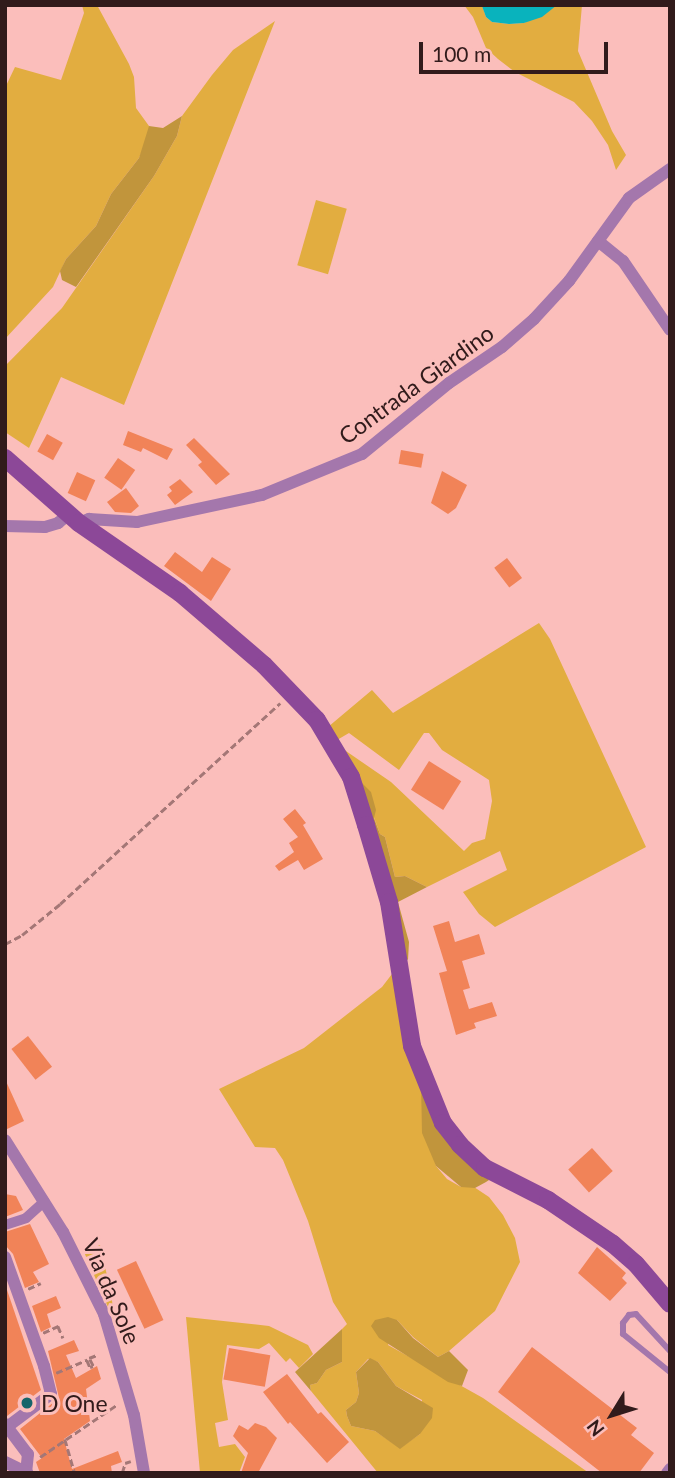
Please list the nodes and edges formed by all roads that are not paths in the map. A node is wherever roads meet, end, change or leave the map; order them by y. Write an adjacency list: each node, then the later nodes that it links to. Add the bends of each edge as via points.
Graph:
1 (670, 170): 2 (street, Contrada Giardino, via 629,198)
2 (598, 241): 3 (street, via 622,261); 5 (street, Contrada Giardino, via 569,281 502,348 449,383 362,454 262,495 137,522)
3 (670, 330)
4 (5, 458): 5 (main road)
5 (74, 519): 6 (street, Contrada Giardino, via 45,527); 11 (main road, via 180,593 293,692 317,720 351,777 389,902 412,1046 443,1123 485,1168 548,1200 613,1244)
6 (5, 526)
7 (5, 1140): 8 (street, Via da Sole)
8 (45, 1201): 9 (street, via 26,1218); 17 (street, Via da Sole, via 104,1314 143,1454)
9 (5, 1225)
10 (5, 1257): 14 (street, via 51,1394)
11 (670, 1304)
12 (670, 1351): 13 (lane, via 636,1314 623,1323 623,1334)
13 (670, 1372)
14 (7, 1425): 16 (street, via 28,1454)
15 (5, 1462): 16 (street)
16 (27, 1471)
17 (144, 1473)

